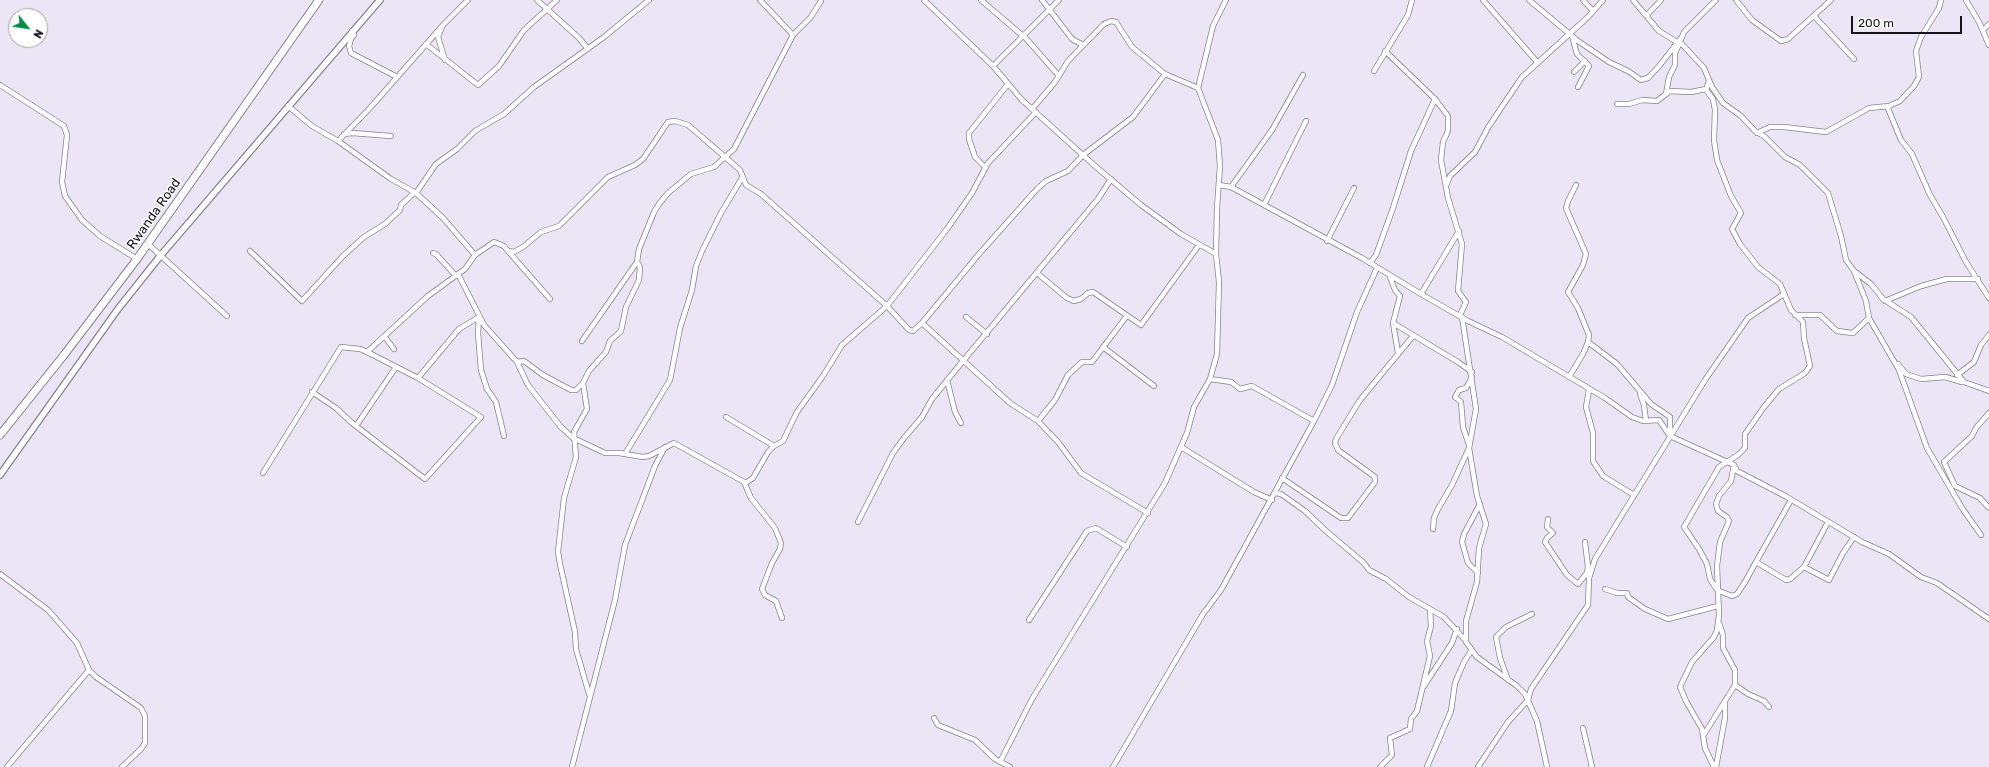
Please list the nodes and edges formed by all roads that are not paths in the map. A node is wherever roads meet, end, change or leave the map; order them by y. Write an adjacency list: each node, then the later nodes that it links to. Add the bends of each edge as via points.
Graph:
1 (319, 0): 86 (highway, Rwanda Road)
2 (380, 0): 34 (street)
3 (468, 0): 31 (street)
4 (537, 0): 26 (street)
5 (556, 0): 26 (street)
6 (649, 0): 42 (street, via 604,38)
7 (760, 0): 35 (street)
8 (821, 0): 35 (street, via 811,17)
9 (924, 0): 48 (street)
10 (981, 0): 36 (street)
11 (1042, 0): 27 (street)
12 (1059, 0): 27 (street)
13 (1226, 0): 59 (street, via 1213,26)
14 (1412, 0): 43 (street, via 1408,15)
15 (1529, 0): 37 (street)
16 (1583, 0): 28 (street)
17 (1603, 0): 28 (street)
18 (1633, 0): 29 (street)
19 (1661, 0): 29 (street)
20 (1716, 0): 38 (street)
21 (1736, 0): 30 (street, via 1752,20 1781,41 1788,39)
22 (1831, 0): 30 (street)
23 (1941, 0): 65 (street, via 1918,44 1915,57 1917,82 1900,101)
24 (1966, 0): 33 (street)
25 (1486, 1): 47 (street)
26 (547, 8): 42 (street); 45 (street, via 524,30 499,66 482,83 476,84)
27 (1049, 10): 36 (street); 40 (street, via 1072,39)
28 (1594, 12): 37 (street)
29 (1647, 15): 38 (street, via 1659,31)
30 (1814, 16): 44 (street)
31 (444, 24): 39 (street); 45 (street, via 438,37)
32 (1989, 24): 33 (street)
33 (1982, 30): 41 (street)
34 (352, 31): 54 (street, via 354,35 349,46 351,53); 64 (street)
35 (793, 34): 73 (street, via 738,142)
36 (1023, 35): 48 (street); 53 (street)
37 (1571, 35): 38 (street, via 1609,62 1644,80); 46 (street, via 1577,54); 47 (street)
38 (1679, 41): 55 (street, via 1704,68); 61 (street)
39 (426, 44): 45 (street); 54 (street)
40 (1083, 45): 51 (street, via 1107,21 1114,21 1132,47); 53 (street)
41 (1989, 45)
42 (588, 48): 82 (street, via 534,87 504,114 475,131 457,149 436,164)
43 (1385, 51): 49 (street); 62 (street)
44 (1854, 59)
45 (445, 60)
46 (1585, 61): 50 (street); 58 (street, via 1589,67)
47 (1538, 63): 79 (street, via 1522,77 1475,152 1450,176)
48 (993, 66): 56 (street)
49 (1374, 71)
50 (1574, 72)
51 (1165, 74): 59 (street); 72 (street, via 1133,117)
52 (1303, 75): 80 (street, via 1272,130)
53 (1059, 76): 66 (street)
54 (397, 77): 69 (street)
55 (1709, 81): 60 (street); 68 (street, via 1723,104 1738,113)
56 (1008, 84): 66 (street); 74 (street, via 969,133 975,156)
57 (0, 85): 94 (street, via 64,126 67,135 62,182 65,196 82,220 100,236)
58 (1578, 87)
59 (1198, 88): 77 (street, via 1218,140)
60 (1706, 89): 61 (street, via 1686,93 1672,90); 104 (street, via 1713,99 1715,110 1714,140 1717,160 1740,213 1732,229 1753,261 1780,284)
61 (1666, 95): 63 (street, via 1657,101 1642,100)
62 (1435, 99): 79 (street, via 1448,116 1448,131 1443,142 1441,160); 96 (street, via 1411,151 1394,208 1376,255)
63 (1617, 104)
64 (288, 106): 71 (street, via 312,126); 92 (street)
65 (1887, 106): 68 (street, via 1869,108 1826,132 1770,127); 102 (street, via 1898,136 1912,154 1930,195)
66 (1035, 110): 72 (street); 74 (street)
67 (1306, 121): 83 (street)
68 (1757, 132): 98 (street, via 1785,157 1800,165 1828,193 1846,260)
69 (344, 134): 70 (street); 71 (street)
70 (391, 136)
71 (338, 141): 82 (street, via 385,175)
72 (1083, 155): 76 (street); 116 (street, via 1068,171 1046,181 1037,189)
73 (725, 157): 75 (street, via 740,170); 89 (street, via 688,125 675,121 668,122 643,159 608,176 566,221 554,229 541,232 517,251); 95 (street, via 714,167 691,174 668,192 654,212 639,249)
74 (985, 167): 108 (street, via 972,193 947,229)
75 (742, 178): 108 (street, via 749,188 761,194); 160 (street, via 721,213 696,266 670,380)
76 (1111, 179): 87 (street, via 1141,205); 99 (street, via 1098,200)
77 (1219, 185): 80 (street); 91 (street)
78 (1576, 185): 123 (street, via 1566,208 1586,254 1568,292 1582,317 1589,335)
79 (1446, 186): 84 (street)
80 (1232, 187): 83 (street)
81 (1354, 188): 85 (street)
82 (416, 192): 88 (street, via 404,201 400,210 385,224 364,237 343,256 302,301); 93 (street)
83 (1264, 206): 85 (street)
84 (1458, 231): 103 (street); 111 (street, via 1462,244 1458,291 1466,302)
85 (1327, 241): 96 (street)
86 (148, 244): 92 (street); 94 (highway, Rwanda Road)
87 (1199, 245): 91 (street); 114 (street, via 1140,325)
88 (250, 251)
89 (508, 251): 93 (street, via 504,246 494,242); 106 (street)
90 (433, 253): 100 (street)
91 (1216, 254): 136 (street, via 1219,282 1217,354)
92 (161, 255): 110 (street); 164 (street, via 118,309)
93 (475, 255): 100 (street, via 470,264)
94 (137, 259): 152 (highway, Rwanda Road)
95 (637, 262): 122 (street); 139 (street, via 640,267 639,280 626,306 621,331 610,341 606,352 589,371)
96 (1370, 263): 97 (street)
97 (1377, 268): 101 (street); 148 (street, via 1357,312 1332,385)
98 (1854, 272): 107 (street, via 1871,284); 115 (street, via 1866,301)
99 (1037, 273): 114 (street, via 1067,298 1074,301 1093,292); 118 (street)
100 (457, 275): 112 (street); 121 (street, via 428,296)
101 (1390, 276): 103 (street); 117 (street, via 1400,296)
102 (1978, 279): 105 (street); 107 (street, via 1946,279)
103 (1421, 294): 111 (street)
104 (1784, 294): 109 (street); 154 (street, via 1748,318)
105 (1989, 298)
106 (550, 299)
107 (1885, 301): 133 (street, via 1911,317)
108 (887, 306): 116 (street, via 911,331 916,330); 156 (street, via 842,345 797,412 783,441)
109 (1795, 315): 115 (street, via 1820,315 1837,331 1853,333); 161 (street, via 1804,324 1809,370 1779,389 1745,434 1745,448)
110 (228, 316)
111 (1461, 316): 132 (street); 134 (street)
112 (478, 317): 130 (street); 135 (street, via 459,329); 153 (street, via 481,370 487,389 496,402)
113 (966, 317): 118 (street)
114 (1126, 317): 124 (street)
115 (1869, 318): 129 (street)
116 (922, 323): 128 (street)
117 (1393, 323): 120 (street); 127 (street)
118 (987, 334): 128 (street)
119 (1989, 335): 133 (street, via 1981,345 1974,362)
120 (1413, 336): 127 (street); 132 (street, via 1458,362)
121 (385, 337): 125 (street); 126 (street)
122 (582, 341)
123 (1588, 342): 134 (street); 144 (street, via 1617,364)
124 (1103, 347): 140 (street); 147 (street, via 1092,362 1082,362 1068,375 1055,400)
125 (394, 349)
126 (367, 352): 131 (street); 143 (street, via 341,347)
127 (1398, 353): 165 (street, via 1360,400 1336,439 1338,450 1375,477 1375,482 1348,518 1342,518)
128 (964, 360): 137 (street); 147 (street, via 1010,403)
129 (1893, 360): 138 (street, via 1906,374 1921,380 1945,377); 178 (street, via 1927,448)
130 (516, 362): 139 (street, via 524,361 539,373 571,390 576,390); 155 (street, via 528,384 560,426)
131 (396, 367): 135 (street); 151 (street)
132 (1472, 375): 158 (street, via 1476,409); 158 (street, via 1466,388 1459,390 1455,397 1461,402 1463,427)
133 (1957, 375): 138 (street)
134 (1569, 377): 141 (street)
135 (418, 378): 151 (street, via 480,416 425,479)
136 (1210, 379): 148 (street, via 1231,382 1240,388 1252,386); 159 (street, via 1194,407)
137 (947, 380): 150 (street, via 955,412); 175 (street, via 893,453)
138 (1964, 382): 142 (street)
139 (583, 383): 155 (street, via 587,408)
140 (1154, 386)
141 (1589, 390): 149 (street, via 1632,417); 168 (street, via 1586,407 1593,432 1593,461 1603,476)
142 (1989, 391)
143 (312, 392): 151 (street, via 336,408); 163 (street)
144 (1640, 392): 149 (street); 154 (street, via 1651,404 1670,417)
145 (1989, 413): 172 (street, via 1972,436 1944,462 1955,486 1980,498)
146 (726, 417): 156 (street)
147 (1038, 421): 173 (street, via 1058,442 1081,473)
148 (1314, 421): 165 (street)
149 (1646, 421): 154 (street, via 1659,420)
150 (961, 423)
151 (356, 426)
152 (0, 435)
153 (504, 436)
154 (1670, 436): 161 (street); 168 (street)
155 (573, 438): 160 (street, via 605,453); 202 (street, via 576,457 564,498 558,552 575,632 576,649)
156 (774, 446): 166 (street, via 754,478)
157 (665, 447): 160 (street, via 643,458); 166 (street, via 674,443); 202 (street, via 629,530 615,600)
158 (1469, 447): 171 (street); 177 (street, via 1438,509)
159 (1181, 448): 169 (street); 173 (street)
160 (625, 454)
161 (1727, 462): 162 (street); 187 (street, via 1719,467 1684,527 1707,564 1710,579)
162 (1734, 465): 170 (street, via 1737,471); 187 (street, via 1731,481 1716,504 1718,511 1729,521 1720,544 1716,572)
163 (263, 473)
164 (0, 475)
165 (1282, 478): 167 (street)
166 (744, 482): 191 (street, via 751,498 774,528 781,543 762,589 776,601)
167 (1276, 493): 169 (street); 189 (street, via 1305,511 1369,570)
168 (1634, 494): 203 (street, via 1595,559 1589,578 1588,605 1531,689)
169 (1272, 500): 214 (street, via 1222,590 1203,614)
170 (1791, 500): 176 (street); 182 (street)
171 (1480, 504): 184 (street, via 1486,524 1479,548); 184 (street, via 1462,542 1468,563)
172 (1988, 507)
173 (1148, 513): 181 (street)
174 (1548, 519): 180 (street, via 1547,527 1553,534 1546,542 1567,575 1578,584 1588,568)
175 (858, 522)
176 (1828, 522): 179 (street); 183 (street)
177 (1432, 529)
178 (1981, 535)
179 (1854, 537): 183 (street, via 1829,580); 192 (street, via 1889,554 1921,577 1937,583)
180 (1585, 542)
181 (1127, 547): 193 (street, via 1096,528 1088,531); 209 (street, via 1032,699)
182 (1756, 562): 183 (street, via 1786,580); 187 (street, via 1737,594 1732,596)
183 (1804, 567)
184 (1478, 573): 196 (street, via 1466,621)
185 (0, 574): 198 (street, via 48,610 77,643)
186 (1605, 589): 188 (street, via 1627,593 1628,597 1645,609 1668,619)
187 (1717, 590): 188 (street)
188 (1718, 606): 194 (street)
189 (1430, 610): 195 (street, via 1444,617); 201 (street, via 1431,626 1427,641 1430,656)
190 (1532, 614): 199 (street, via 1506,627 1496,637)
191 (782, 618)
192 (1989, 619)
193 (1029, 620)
194 (1718, 621): 200 (street, via 1723,635 1723,648 1735,670); 208 (street, via 1714,637 1692,662 1680,687 1702,729)
195 (1457, 629): 196 (street); 201 (street, via 1452,644)
196 (1466, 642): 197 (street)
197 (1471, 651): 199 (street); 216 (street, via 1457,677 1450,711)
198 (89, 670): 210 (street); 211 (street, via 108,687 139,706 145,716 144,746)
199 (1508, 680): 203 (street, via 1517,686)
200 (1735, 685): 204 (street); 205 (street)
201 (1422, 689): 215 (street, via 1410,729 1390,738 1392,755)
202 (589, 694): 212 (street)
203 (1528, 700): 217 (street, via 1508,722); 218 (street, via 1537,721)
204 (1725, 702): 208 (street); 220 (street, via 1726,718)
205 (1770, 707)
206 (934, 718): 209 (street, via 938,725 975,740)
207 (1583, 728): 219 (street)
208 (1703, 736): 220 (street, via 1705,748)
209 (1000, 762): 213 (street)
210 (7, 767)
211 (122, 767)
212 (572, 767)
213 (1010, 767)
214 (1112, 767)
215 (1380, 767)
216 (1427, 767)
217 (1478, 767)
218 (1547, 767)
219 (1592, 767)
220 (1715, 767)

